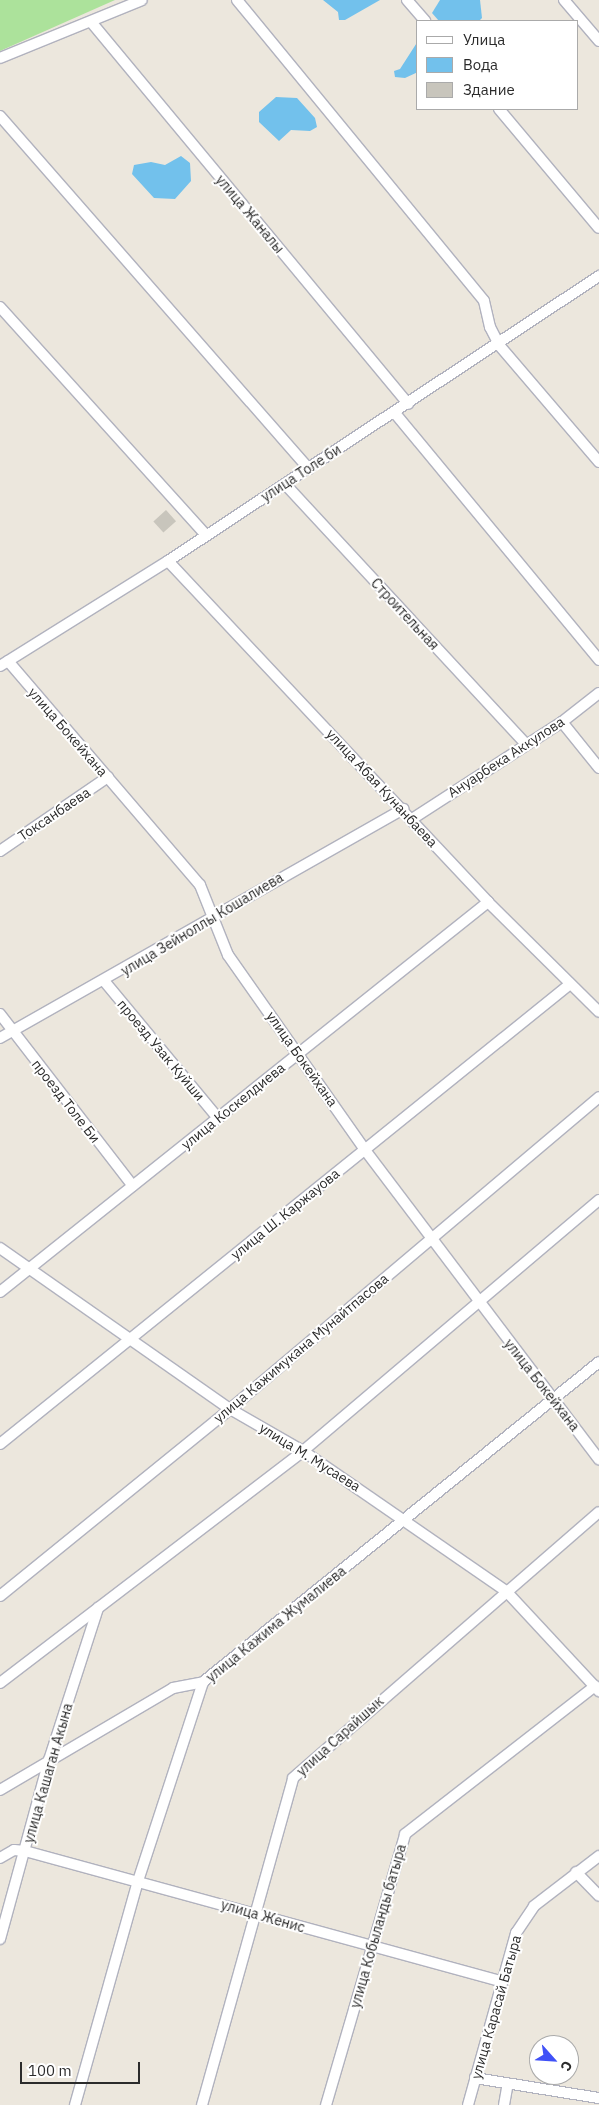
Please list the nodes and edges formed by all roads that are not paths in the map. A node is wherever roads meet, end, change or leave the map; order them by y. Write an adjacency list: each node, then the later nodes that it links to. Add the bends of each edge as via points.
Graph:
1 (142, 0): 6 (street)
2 (237, 0): 14 (street, via 484,301 490,328)
3 (407, 0): 5 (street)
4 (564, 0): 7 (street)
5 (424, 20)
6 (92, 23): 8 (street); 15 (street, улица Жаналы)
7 (599, 41)
8 (0, 58)
9 (500, 110): 11 (street)
10 (0, 116): 18 (street)
11 (599, 228)
12 (599, 276): 14 (street, улица Толе би)
13 (0, 307): 20 (street)
14 (499, 345): 15 (street, улица Толе би); 17 (street)
15 (408, 404): 16 (street, улица Толе би)
16 (394, 412): 18 (street, улица Толе би); 22 (street)
17 (599, 462)
18 (309, 469): 19 (street, улица Толе би)
19 (285, 484): 20 (street, улица Толе би); 26 (street, Строительная)
20 (206, 535): 21 (street, улица Толе би)
21 (168, 561): 23 (street, улица Толе би); 29 (street, улица Абая Кунанбаева)
22 (599, 660)
23 (4, 664): 28 (street, улица Бокейхана)
24 (599, 694): 25 (street, Ануарбека Аккулова)
25 (562, 722): 26 (street, Ануарбека Аккулова); 27 (street)
26 (526, 744): 30 (street, Ануарбека Аккулова)
27 (599, 768)
28 (108, 777): 31 (street, Токсанбаева); 33 (street, улица Бокейхана, via 200,885)
29 (403, 809): 30 (street, улица Абая Кунанбаева); 33 (street, улица Зейноллы Кошалиева)
30 (412, 819): 32 (street, улица Абая Кунанбаева)
31 (0, 851)
32 (488, 902): 35 (street, улица Абая Кунанбаева); 40 (street, улица Коскелдиева)
33 (214, 915): 34 (street, улица Зейноллы Кошалиева); 40 (street, улица Бокейхана, via 228,955)
34 (105, 982): 38 (street, улица Зейноллы Кошалиева); 42 (street, проезд Узак Куйши)
35 (570, 984): 36 (street, улица Абая Кунанбаева); 43 (street, улица Ш. Каржауова)
36 (599, 1012)
37 (0, 1014): 38 (street, проезд Толе Би)
38 (12, 1031): 39 (street, улица Зейноллы Кошалиева); 44 (street, проезд Толе Би)
39 (0, 1038)
40 (299, 1053): 42 (street, улица Коскелдиева); 43 (street, улица Бокейхана)
41 (599, 1097): 46 (street, улица Кажимукана Мунайтпасова)
42 (218, 1118): 44 (street, улица Коскелдиева)
43 (365, 1150): 46 (street, улица Бокейхана); 51 (street, улица Ш. Каржауова)
44 (133, 1186): 48 (street, улица Коскелдиева)
45 (599, 1200): 50 (street)
46 (431, 1238): 50 (street, улица Бокейхана); 54 (street, улица Кажимукана Мунайтпасова)
47 (0, 1248): 48 (street, улица М. Мусаева)
48 (30, 1268): 49 (street, улица Коскелдиева); 51 (street, улица М. Мусаева)
49 (0, 1292)
50 (477, 1300): 53 (street, улица Бокейхана); 56 (street)
51 (131, 1339): 54 (street, улица М. Мусаева); 55 (street, улица Ш. Каржауова)
52 (599, 1362): 53 (street, улица Кажима Жумалиева)
53 (553, 1399): 57 (street, улица Бокейхана); 59 (street, улица Кажима Жумалиева)
54 (230, 1409): 56 (street, улица М. Мусаева); 61 (street, улица Кажимукана Мунайтпасова)
55 (0, 1444)
56 (303, 1451): 59 (street, улица М. Мусаева); 62 (street)
57 (599, 1459)
58 (599, 1512): 60 (street, улица Сарайшык)
59 (407, 1520): 60 (street, улица М. Мусаева); 63 (street, улица Кажима Жумалиева)
60 (506, 1591): 65 (street, улица М. Мусаева); 74 (street, улица Сарайшык, via 300,1769 289,1788)
61 (0, 1596)
62 (98, 1608): 64 (street); 66 (street, улица Кашаган Акына)
63 (203, 1682): 66 (street, via 173,1688); 72 (street, улица Кажима Жумалиева)
64 (0, 1683)
65 (597, 1688): 76 (street, улица Кобыланды батыра, via 405,1834)
66 (49, 1760): 67 (street); 68 (street, улица Кашаган Акына)
67 (0, 1790)
68 (25, 1852): 70 (street, via 14,1850); 72 (street, улица Женис); 75 (street, улица Кашаган Акына)
69 (599, 1856): 71 (street, улица Карасай Батыра)
70 (0, 1858)
71 (576, 1872): 73 (street); 77 (street, улица Карасай Батыра, via 534,1906 516,1933)
72 (138, 1881): 74 (street, улица Женис); 81 (street, улица Кажима Жумалиева)
73 (599, 1896)
74 (255, 1913): 76 (street, улица Женис); 82 (street, улица Сарайшык)
75 (0, 1940)
76 (370, 1946): 77 (street, улица Женис); 83 (street, улица Кобыланды батыра)
77 (500, 1981): 78 (street, улица Карасай Батыра)
78 (475, 2078): 79 (street); 84 (street, улица Карасай Батыра)
79 (508, 2083): 80 (street); 85 (street)
80 (599, 2098)
81 (75, 2105)
82 (202, 2105)
83 (326, 2105)
84 (468, 2105)
85 (504, 2105)

